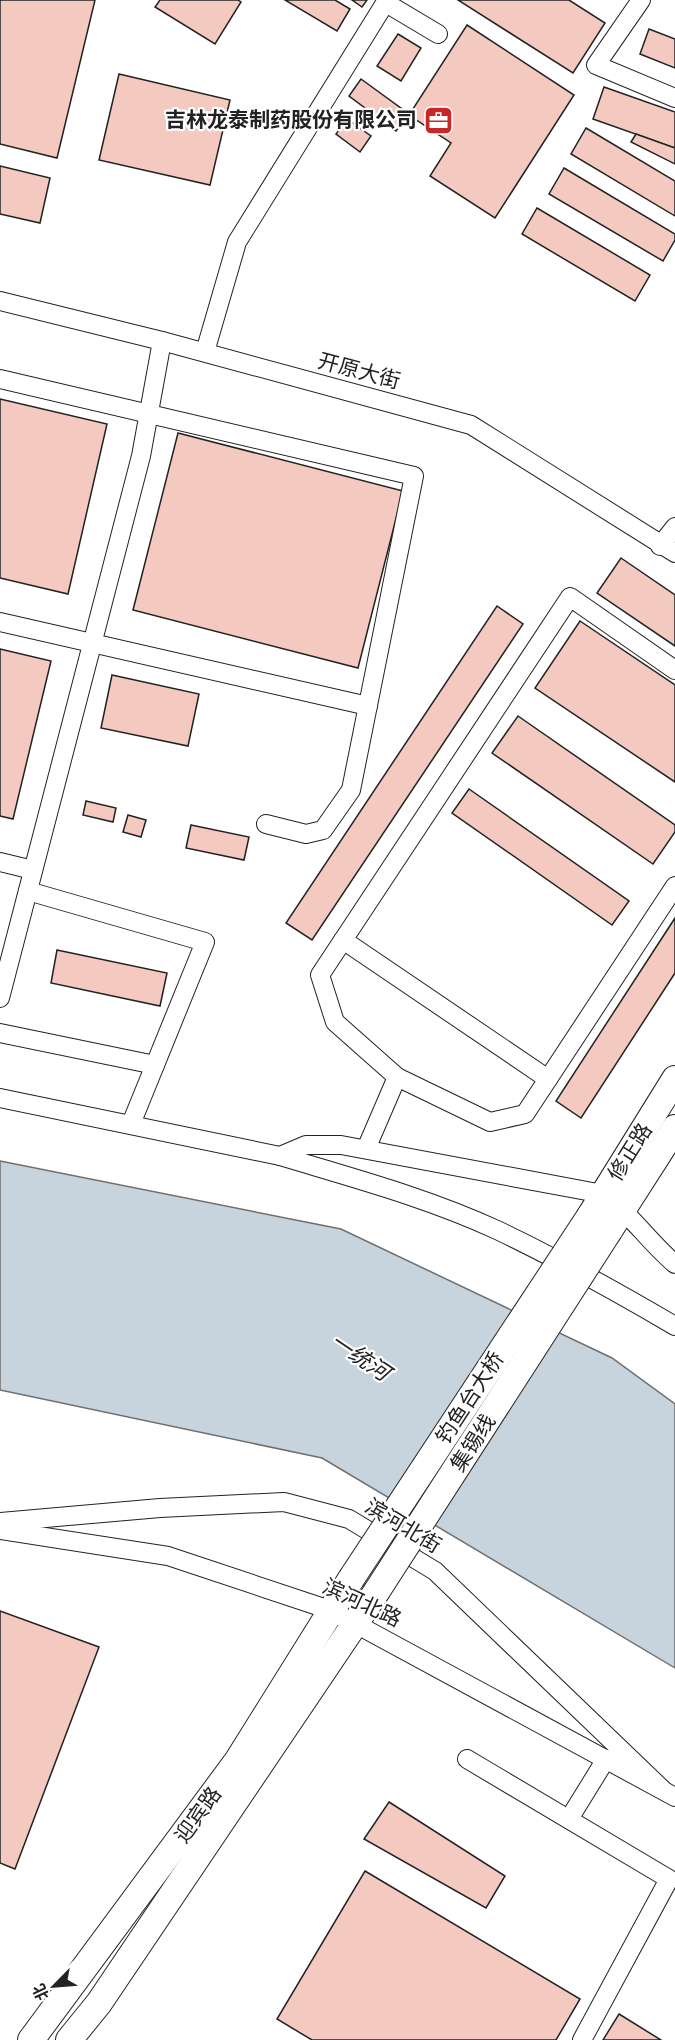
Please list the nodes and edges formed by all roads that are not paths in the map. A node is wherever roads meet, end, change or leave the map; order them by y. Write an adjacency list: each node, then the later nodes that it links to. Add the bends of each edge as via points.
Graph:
1 (386, 1): 3 (street); 7 (street, via 237,242)
2 (637, 1): 4 (street, via 596,65)
3 (438, 34)
4 (675, 98)
5 (0, 301): 6 (street, 开原大街)
6 (162, 341): 7 (street, 开原大街); 9 (street)
7 (205, 352): 11 (street, 开原大街, via 471,425)
8 (0, 379): 9 (street)
9 (149, 414): 13 (street); 15 (street, via 414,476)
10 (675, 527): 11 (street)
11 (666, 548)
12 (0, 622): 13 (street)
13 (93, 643): 15 (street); 18 (street)
14 (675, 670): 21 (street, via 570,597)
15 (368, 706): 16 (street, via 351,790 323,830 306,834)
16 (266, 824)
17 (0, 862): 18 (street)
18 (33, 870): 20 (street)
19 (675, 886): 26 (street)
20 (28, 891): 22 (street); 24 (street, via 205,942)
21 (343, 940): 25 (street, via 320,975 334,1022); 26 (street)
22 (0, 998)
23 (0, 1033): 24 (street)
24 (155, 1065): 29 (street)
25 (397, 1077): 26 (street, via 490,1122 525,1113); 31 (street)
26 (548, 1079)
27 (675, 1079): 33 (highway, 修正路)
28 (0, 1098): 29 (street)
29 (131, 1124): 32 (street)
30 (675, 1128): 34 (highway, 修正路)
31 (366, 1149): 32 (street, via 306,1145); 33 (street)
32 (280, 1156): 37 (street, via 389,1189 496,1230 605,1285)
33 (603, 1194): 34 (street); 35 (highway, 集锡线)
34 (624, 1209): 35 (highway, 修正路); 36 (street)
35 (599, 1223): 40 (highway, 钓鱼台大桥, bridge); 41 (highway, 集锡线, bridge)
36 (675, 1264)
37 (675, 1326)
38 (0, 1522): 46 (street, 滨河北街, via 160,1508 284,1503 349,1519 435,1571)
39 (0, 1530): 42 (street, 滨河北路, via 168,1556)
40 (351, 1579): 42 (highway, 迎宾路)
41 (375, 1594): 43 (highway, 迎宾路)
42 (330, 1610): 43 (street, 滨河北路); 48 (highway, 迎宾路, via 238,1760)
43 (357, 1623): 45 (street, 滨河北路); 49 (highway, 迎宾路, via 99,2003)
44 (467, 1758): 47 (street)
45 (606, 1759): 46 (street, 滨河北路); 47 (street)
46 (668, 1793)
47 (569, 1819): 50 (street, via 669,1879)
48 (31, 2040)
49 (69, 2040)
50 (582, 2040)

